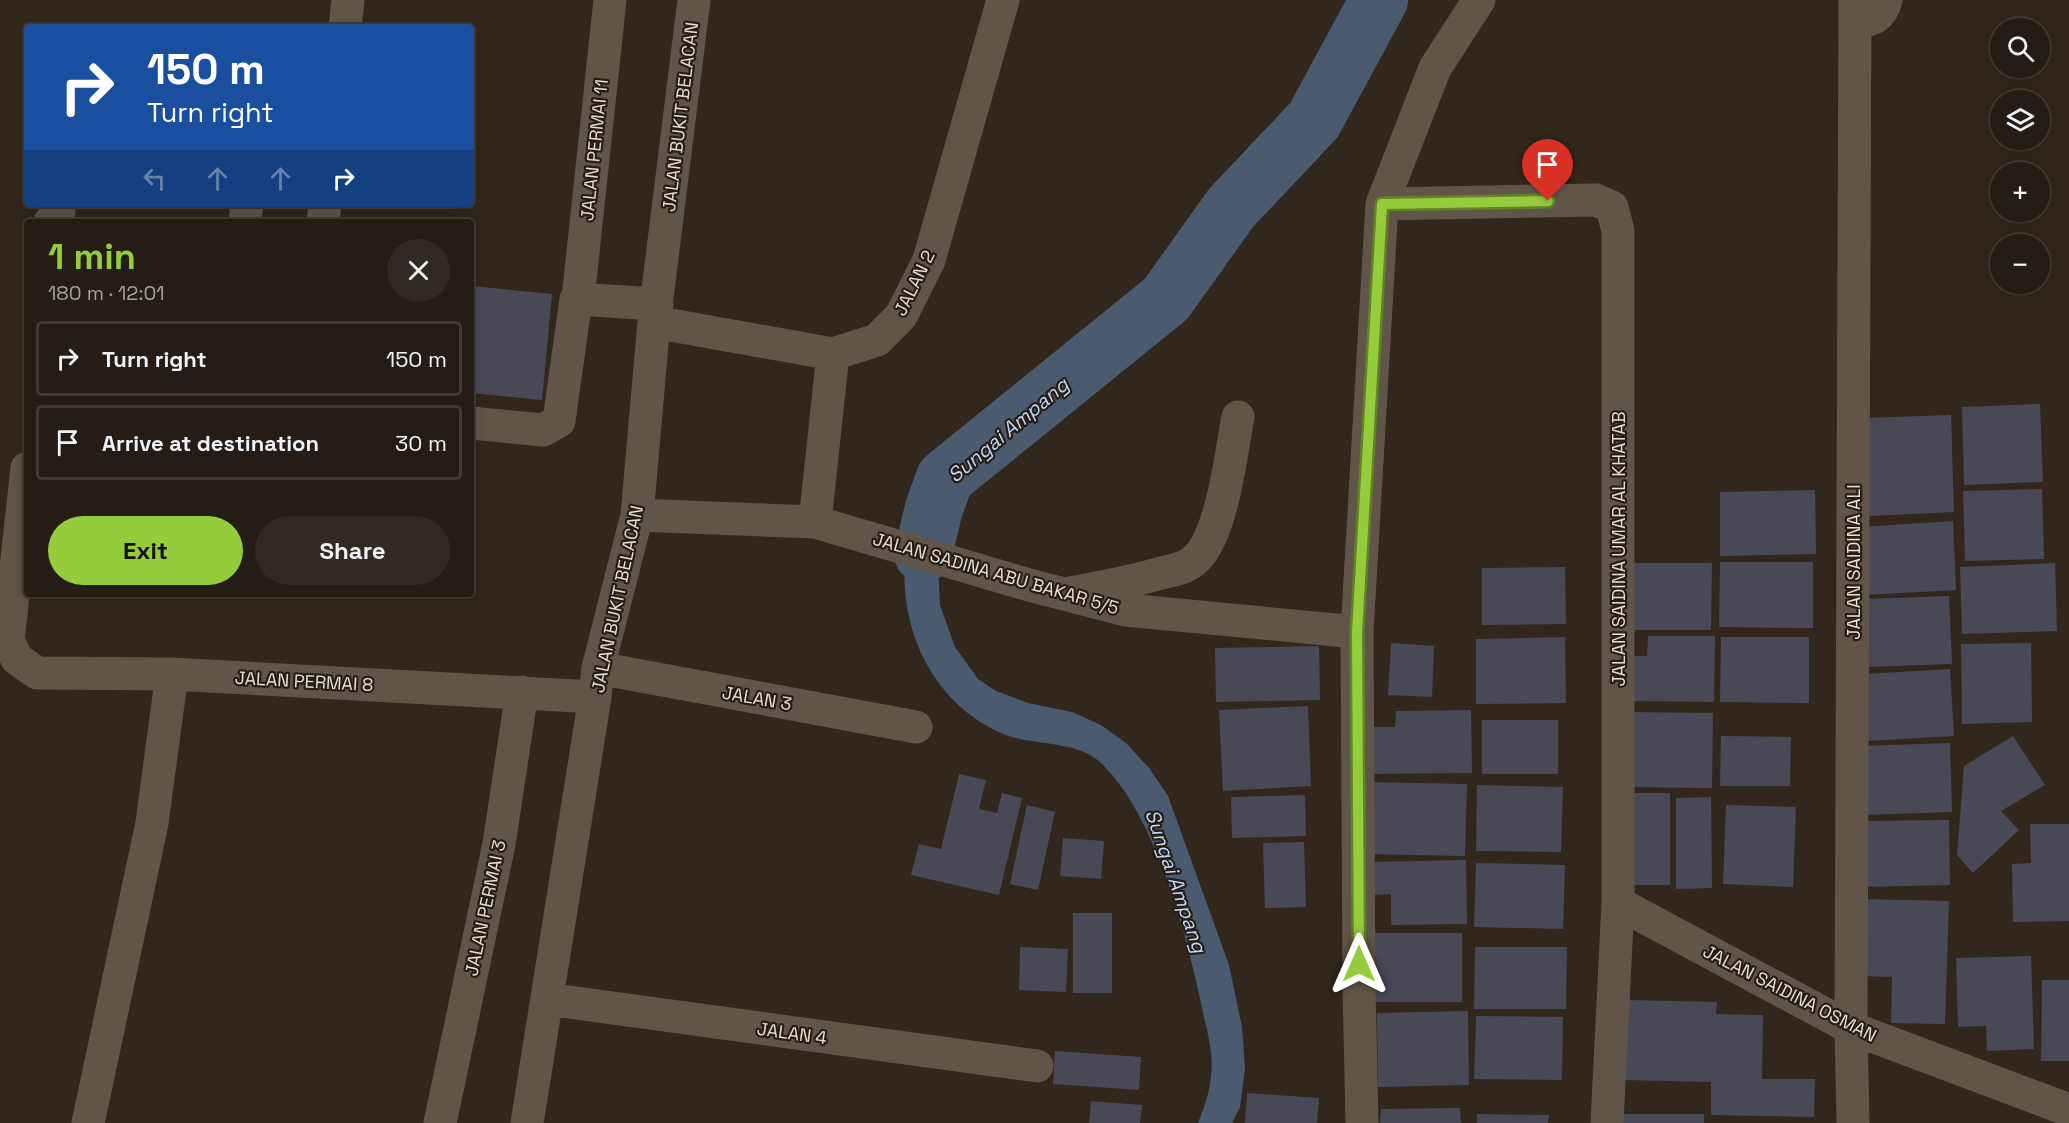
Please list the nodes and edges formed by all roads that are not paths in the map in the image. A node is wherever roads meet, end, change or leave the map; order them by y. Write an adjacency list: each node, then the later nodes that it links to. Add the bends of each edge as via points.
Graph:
1 (348, 0): 8 (street)
2 (610, 0): 10 (street, JALAN PERMAI 11)
3 (694, 0): 11 (street, JALAN BUKIT BELACAN)
4 (1003, 0): 12 (street, JALAN 2, via 929,260 901,316 877,340)
5 (1479, 0): 9 (street, via 1435,68)
6 (1886, 0): 7 (street, via 1874,20)
7 (1856, 11): 26 (street, JALAN SAIDINA ALI)
8 (345, 24)
9 (1382, 204): 19 (street); 24 (street, JALAN SAIDINA UMAR AL KHATAB, via 1596,201 1612,207 1618,231)
10 (578, 299): 11 (street, JALAN 2); 14 (street, JALAN PERMAI 11, via 559,421 543,430)
11 (655, 313): 12 (street, JALAN 2); 16 (street, JALAN BUKIT BELACAN)
12 (832, 354): 17 (street)
13 (1238, 417): 18 (street, via 1217,522 1201,554 1182,568)
14 (474, 423)
15 (24, 495): 20 (street, JALAN PERMAI 8, via 8,641 17,659 38,673)
16 (637, 515): 17 (street, JALAN SADINA ABU BAKAR 5/5); 21 (street, JALAN BUKIT BELACAN)
17 (815, 522): 18 (street, JALAN SADINA ABU BAKAR 5/5)
18 (1064, 594): 19 (street, JALAN SADINA ABU BAKAR 5/5, via 1126,610)
19 (1357, 632): 32 (street)
20 (172, 674): 22 (street, JALAN PERMAI 8); 29 (street, via 152,823)
21 (596, 682): 22 (street, JALAN PERMAI 8); 23 (street, JALAN 3); 25 (street, JALAN BUKIT BELACAN)
22 (522, 692): 30 (street, JALAN PERMAI 3, via 499,844)
23 (916, 727)
24 (1617, 903): 26 (street, JALAN SAIDINA OSMAN); 33 (street, JALAN SAIDINA UMAR AL KHATAB)
25 (547, 999): 27 (street, JALAN 4); 31 (street, JALAN BUKIT BELACAN)
26 (1851, 1028): 28 (street, JALAN SAIDINA OSMAN); 34 (street, JALAN SAIDINA ALI)
27 (1037, 1066)
28 (2069, 1110)
29 (88, 1123)
30 (440, 1123)
31 (528, 1123)
32 (1362, 1123)
33 (1607, 1123)
34 (1853, 1123)

